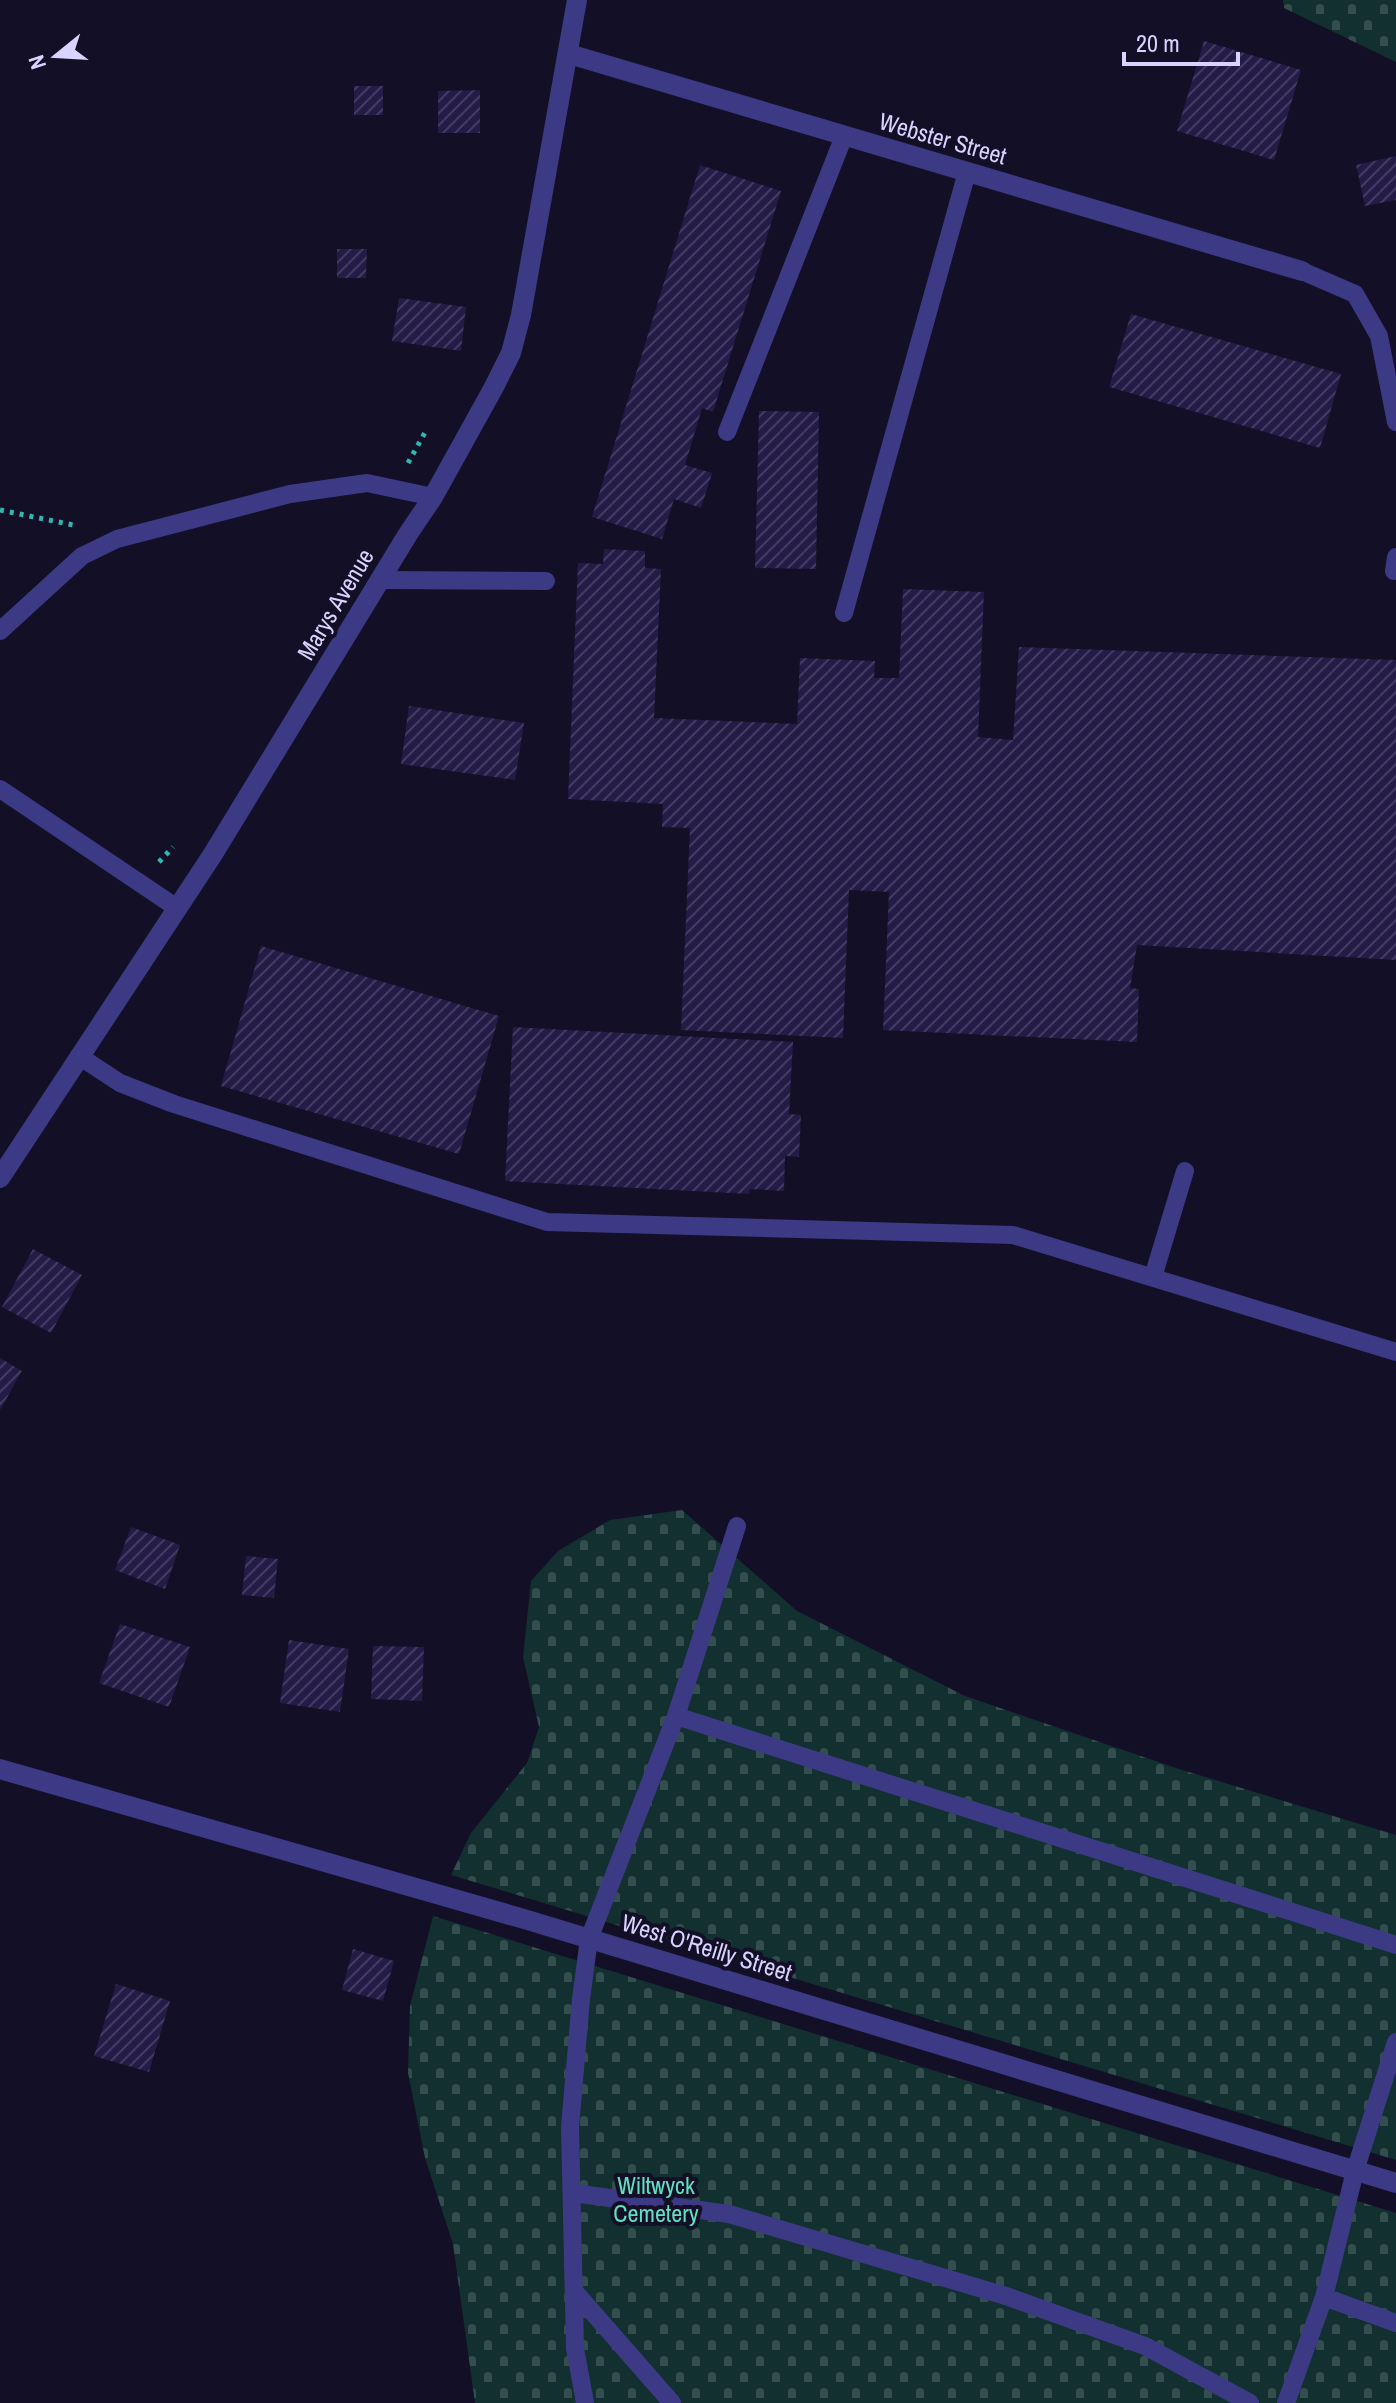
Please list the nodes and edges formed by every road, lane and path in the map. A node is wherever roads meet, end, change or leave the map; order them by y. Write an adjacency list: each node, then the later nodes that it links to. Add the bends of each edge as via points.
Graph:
1 (577, 0): 2 (street, Marys Avenue)
2 (569, 54): 3 (street, Webster Street); 8 (street, Marys Avenue, via 511,353)
3 (844, 136): 4 (street, Webster Street); 7 (lane)
4 (967, 172): 5 (street, Webster Street); 13 (lane)
5 (1302, 271): 6 (lane, via 1355,294 1379,336)
6 (1396, 422)
7 (727, 432)
8 (433, 497): 11 (street, Marys Avenue); 14 (lane, via 367,483 290,494 117,539 82,556)
9 (0, 510): 10 (path)
10 (87, 528)
11 (380, 580): 12 (lane); 16 (street, Marys Avenue)
12 (546, 581)
13 (844, 613)
14 (0, 631)
15 (0, 789): 16 (lane)
16 (177, 908): 17 (street, Marys Avenue)
17 (79, 1056): 19 (street, Marys Avenue); 20 (lane, via 120,1083 174,1104 547,1222 1013,1235)
18 (1185, 1171): 20 (lane)
19 (0, 1178)
20 (1153, 1277): 21 (lane)
21 (1396, 1352)
22 (737, 1526): 23 (lane)
23 (676, 1716): 25 (lane); 26 (lane)
24 (0, 1769): 25 (street, West O'Reilly Street)
25 (589, 1939): 28 (street, West O'Reilly Street); 30 (lane, via 570,2127)
26 (1396, 1945)
27 (1396, 2042): 28 (lane)
28 (1355, 2171): 29 (street, West O'Reilly Street); 32 (lane)
29 (1396, 2183)
30 (573, 2193): 31 (lane); 36 (lane, via 729,2214 1006,2296 1145,2346)
31 (575, 2292): 34 (lane, via 575,2348); 35 (lane)
32 (1324, 2297): 33 (lane); 37 (lane)
33 (1396, 2323)
34 (585, 2403)
35 (672, 2403)
36 (1250, 2403)
37 (1286, 2403)

